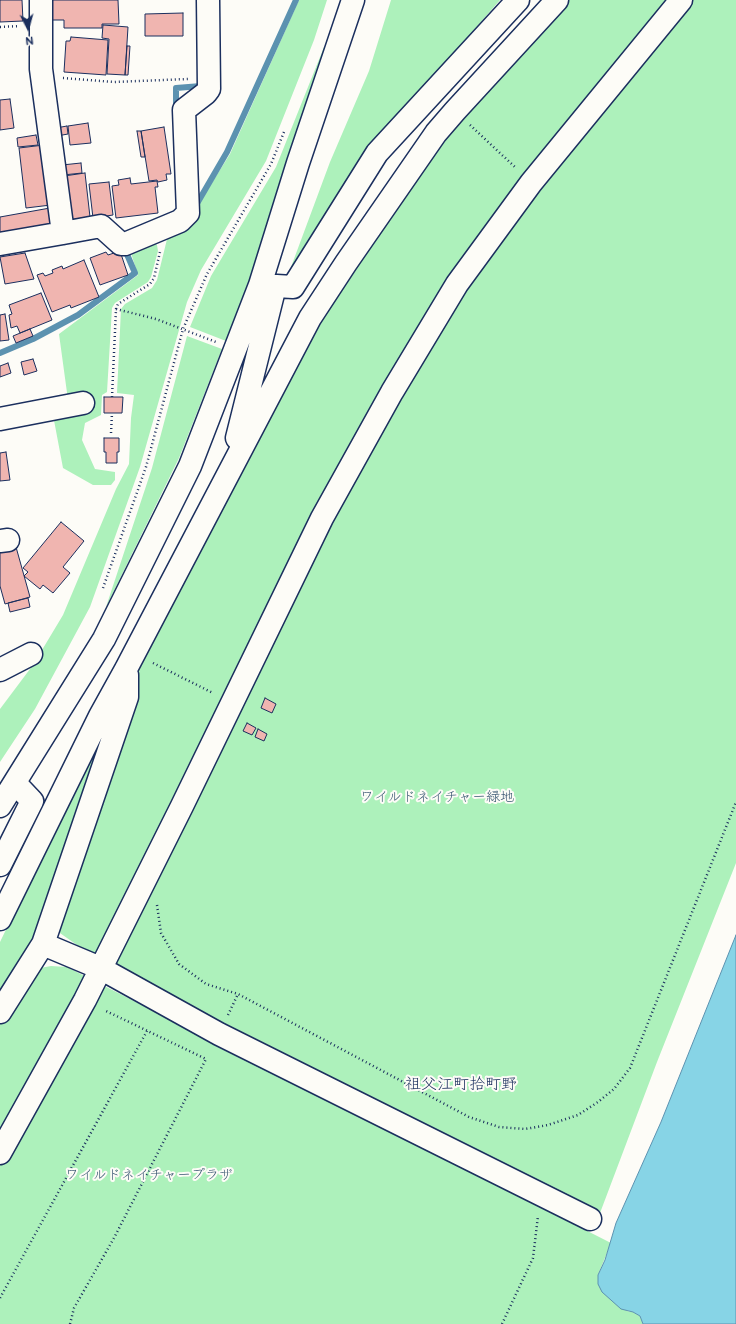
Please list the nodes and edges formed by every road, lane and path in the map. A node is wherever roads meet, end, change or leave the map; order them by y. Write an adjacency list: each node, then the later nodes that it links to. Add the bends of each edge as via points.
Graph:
1 (41, 0): 7 (street)
2 (208, 0): 8 (street)
3 (353, 0): 15 (street, via 298,163)
4 (518, 0): 15 (street, via 377,153 293,287)
5 (557, 0): 24 (street, via 436,133 310,318)
6 (681, 0): 11 (street)
7 (42, 77): 8 (path, via 114,82); 13 (street)
8 (209, 78): 12 (street, via 209,89 206,93 184,110 188,213 180,221)
9 (286, 127): 17 (path, via 271,164 207,274)
10 (480, 134): 11 (path)
11 (531, 183): 30 (street, via 457,284 392,392 322,518)
12 (167, 227): 13 (street, via 125,244 121,244 100,226); 16 (path, via 154,278 150,284 118,304)
13 (64, 233): 14 (street)
14 (0, 244)
15 (267, 286): 24 (street); 31 (street, via 190,466 104,639)
16 (116, 309): 17 (path); 19 (path)
17 (183, 329): 18 (path); 25 (path, via 146,467)
18 (218, 342)
19 (112, 397)
20 (83, 403): 22 (street)
21 (112, 413): 23 (path)
22 (0, 419)
23 (111, 434)
24 (228, 472): 27 (street)
25 (101, 594)
26 (31, 654): 28 (street)
27 (126, 669): 36 (street, via 100,716); 37 (street, via 127,697)
28 (0, 670)
29 (172, 672): 30 (path)
30 (233, 702): 38 (street)
31 (15, 783): 33 (street); 34 (street, via 32,800)
32 (736, 802): 35 (path, via 630,1068 614,1089 598,1102 578,1115 540,1127 499,1127 470,1118 238,994 206,984 179,964 161,934)
33 (0, 806)
34 (0, 865)
35 (156, 901)
36 (0, 919)
37 (43, 944): 38 (street); 40 (street)
38 (100, 968): 39 (street); 43 (street, via 219,1034)
39 (85, 1000): 41 (path); 42 (street)
40 (0, 1012)
41 (147, 1031): 45 (path); 46 (path, via 206,1059 114,1238 74,1308)
42 (0, 1153)
43 (540, 1195): 44 (street); 47 (path, via 533,1258)
44 (590, 1219)
45 (0, 1298)
46 (70, 1324)
47 (502, 1324)

